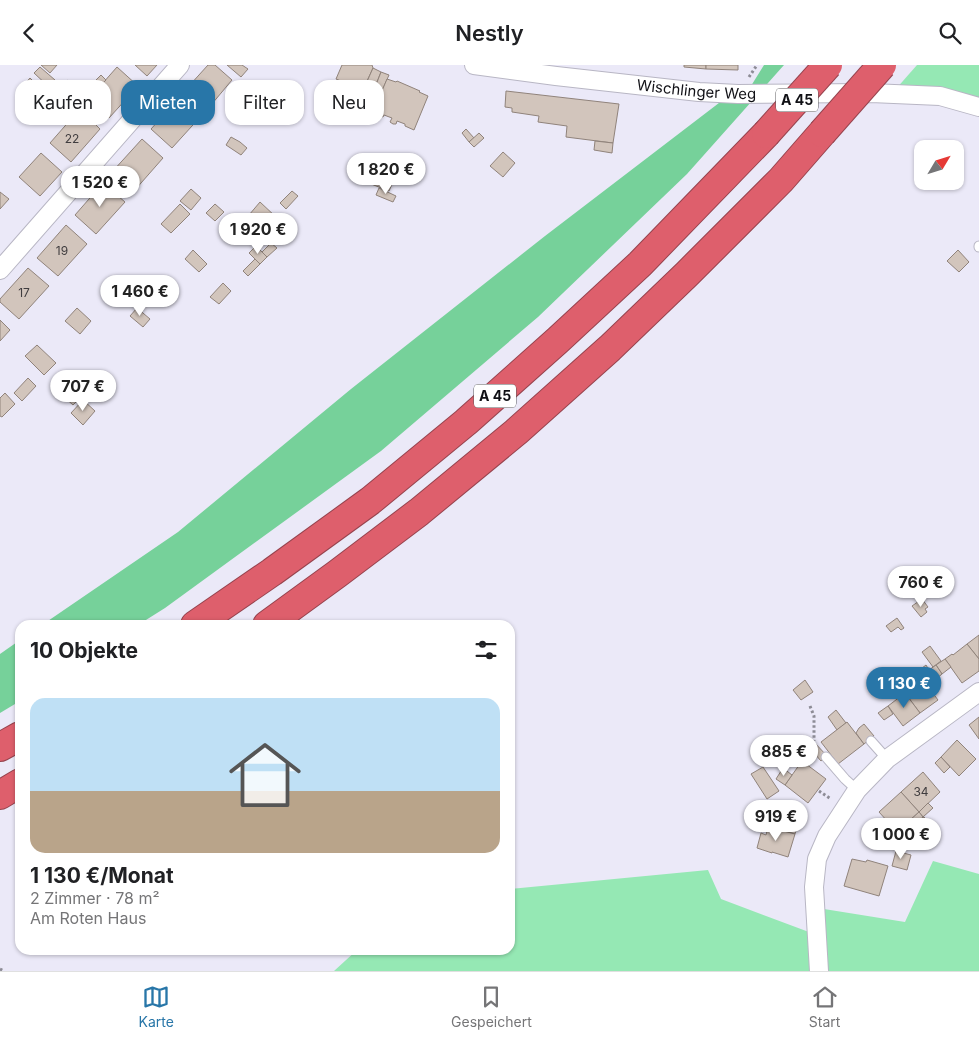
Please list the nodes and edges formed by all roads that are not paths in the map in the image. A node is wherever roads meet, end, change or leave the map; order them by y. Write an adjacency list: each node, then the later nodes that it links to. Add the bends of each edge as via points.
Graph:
1 (180, 65): 6 (street)
2 (474, 65): 5 (street, Wischlinger Weg, via 699,92 940,96)
3 (828, 65): 7 (highway, A 45, bridge, via 640,264 466,423 370,501)
4 (882, 65): 8 (highway, A 45, bridge, via 780,180 610,348 531,419 419,511)
5 (979, 107)
6 (0, 270)
7 (202, 620)
8 (274, 620)
9 (979, 692): 14 (street)
10 (15, 739): 12 (highway)
11 (871, 741): 14 (lane)
12 (0, 747)
13 (826, 757): 16 (lane)
14 (887, 759): 16 (street)
15 (15, 786): 17 (highway)
16 (857, 790): 18 (street, via 827,836 817,859 814,887)
17 (0, 795)
18 (819, 971)

